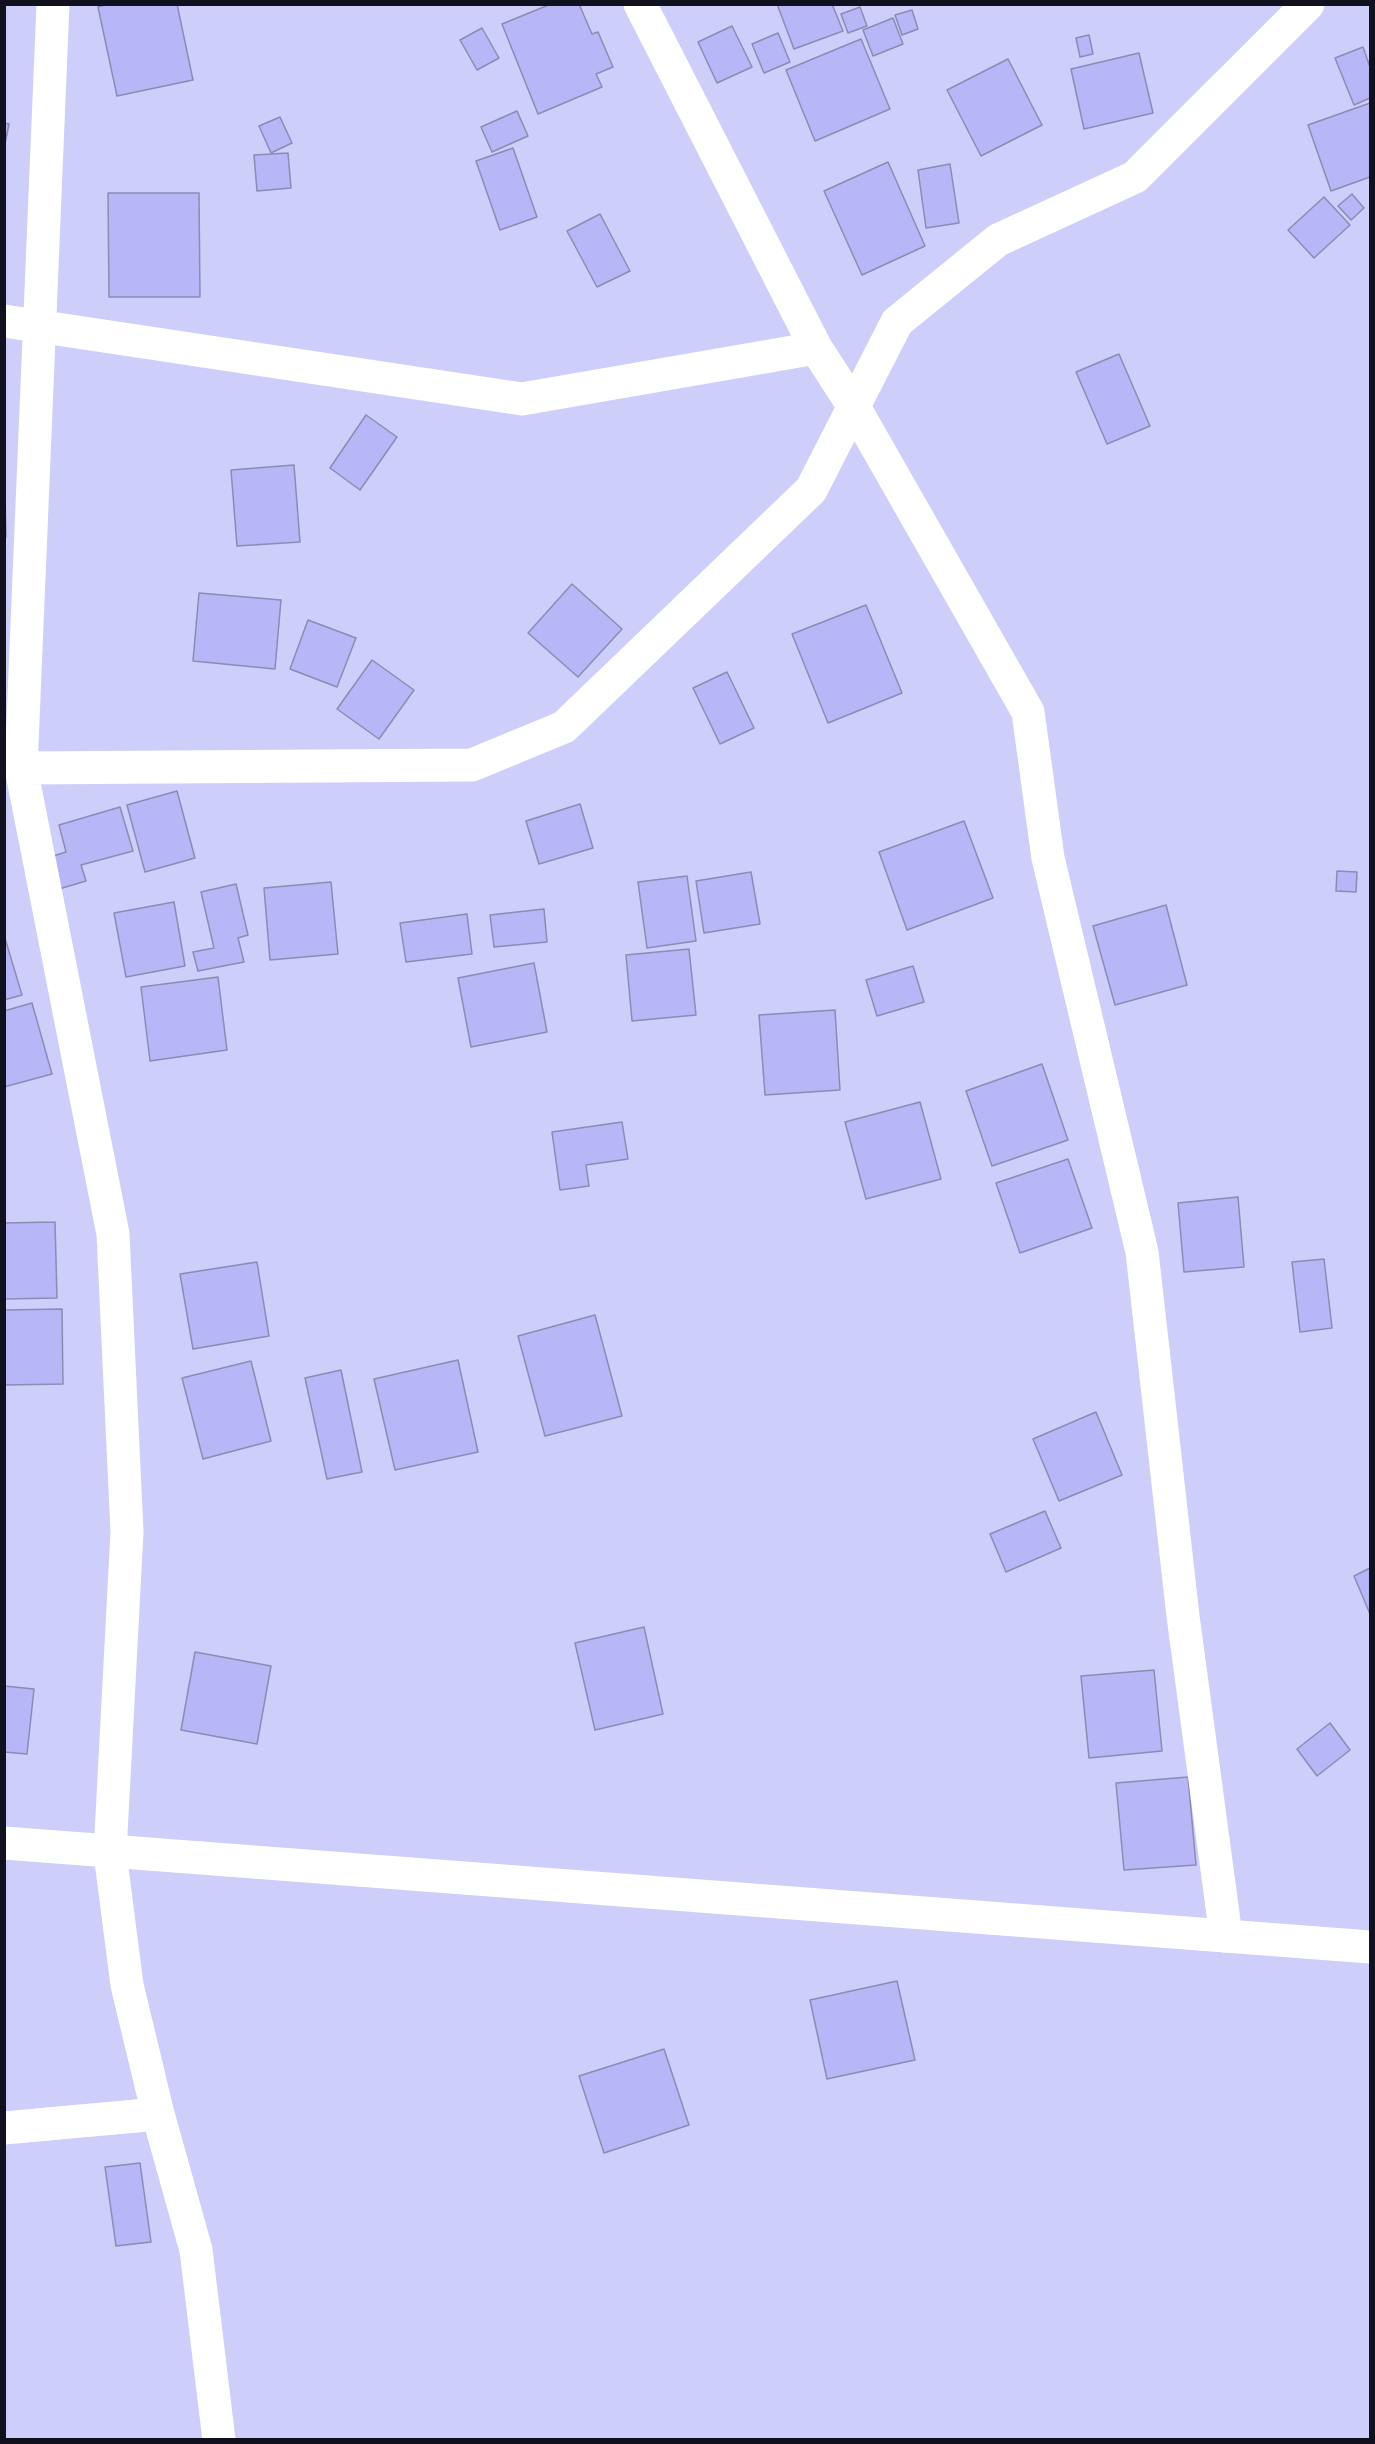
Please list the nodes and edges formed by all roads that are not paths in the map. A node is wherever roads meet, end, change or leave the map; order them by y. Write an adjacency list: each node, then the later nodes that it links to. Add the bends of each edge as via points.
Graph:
1 (53, 4): 5 (street)
2 (640, 4): 6 (street)
3 (1308, 4): 7 (street, via 1135,177 998,240 897,322)
4 (4, 321): 5 (street)
5 (39, 328): 6 (street, via 522,399); 8 (street)
6 (816, 348): 7 (street)
7 (854, 407): 8 (street, via 811,490 564,727 472,765); 11 (street, via 1028,712 1048,858 1142,1252 1183,1616)
8 (13, 762): 10 (street, via 113,1234 127,1532)
9 (4, 1843): 10 (street)
10 (110, 1853): 11 (street); 13 (street, via 127,1986)
11 (1226, 1936): 12 (street)
12 (1371, 1947)
13 (158, 2114): 14 (street); 15 (street, via 196,2250)
14 (4, 2128)
15 (219, 2439)

